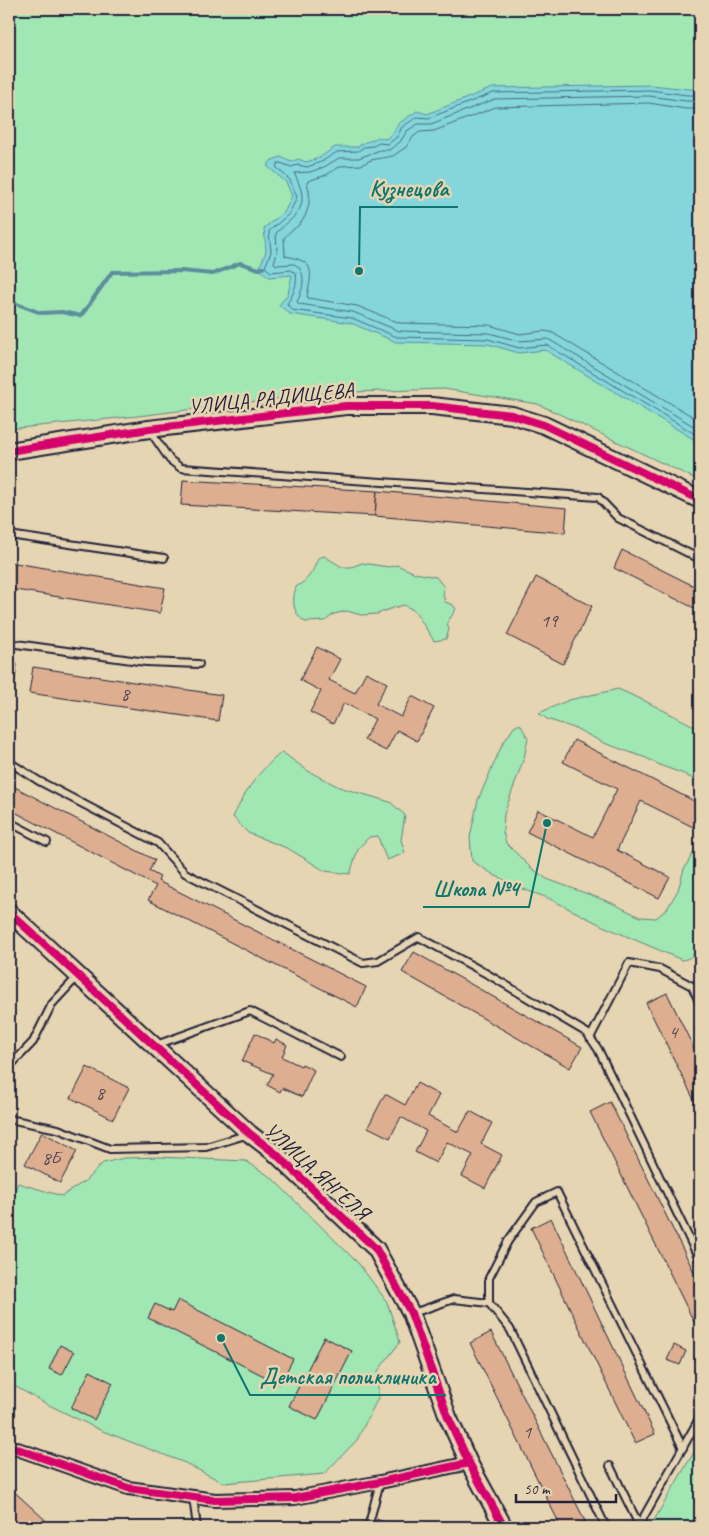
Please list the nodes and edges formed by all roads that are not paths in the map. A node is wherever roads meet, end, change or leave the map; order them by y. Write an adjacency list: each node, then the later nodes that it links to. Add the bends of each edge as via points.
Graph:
1 (149, 430): 2 (street, УЛИЦА РАДИЩЕВА); 3 (street, УЛИЦА РАДИЩЕВА, via 346,406 432,406 512,415 544,425); 6 (lane, via 170,460 181,468 598,497 618,518)
2 (9, 451)
3 (700, 500)
4 (9, 535): 5 (lane)
5 (164, 558)
6 (700, 559)
7 (9, 643): 8 (lane, via 146,662)
8 (198, 664)
9 (9, 762): 15 (lane, via 158,843 185,873 363,963 378,961 419,938 497,980 587,1033)
10 (9, 822): 11 (lane)
11 (47, 842)
12 (9, 912): 13 (street, УЛИЦА ЯНГЕЛЯ)
13 (79, 975): 16 (street, УЛИЦА ЯНГЕЛЯ); 18 (lane, via 52,1004 33,1042)
14 (700, 1004): 15 (lane, via 692,986 660,969 629,963)
15 (590, 1038): 21 (lane)
16 (155, 1046): 17 (lane, via 250,1011); 20 (street, УЛИЦА ЯНГЕЛЯ)
17 (341, 1057)
18 (9, 1067)
19 (9, 1118): 20 (lane, via 58,1130 110,1149 206,1147)
20 (250, 1134): 23 (street, УЛИЦА ЯНГЕЛЯ, via 276,1154 376,1249)
21 (700, 1261)
22 (489, 1303): 23 (lane, via 454,1299); 26 (lane, via 490,1278 508,1242 536,1202 557,1192); 35 (lane, via 510,1329)
23 (411, 1314): 27 (street, УЛИЦА ЯНГЕЛЯ)
24 (700, 1417): 26 (lane)
25 (9, 1446): 30 (street, via 128,1488)
26 (683, 1448): 31 (lane)
27 (468, 1463): 29 (street); 34 (street, УЛИЦА ЯНГЕЛЯ)
28 (610, 1466): 31 (lane)
29 (380, 1482): 30 (street, via 295,1498 215,1500); 33 (lane)
30 (193, 1497): 32 (lane)
31 (638, 1526)
32 (197, 1527)
33 (370, 1527)
34 (504, 1527)
35 (606, 1527)

